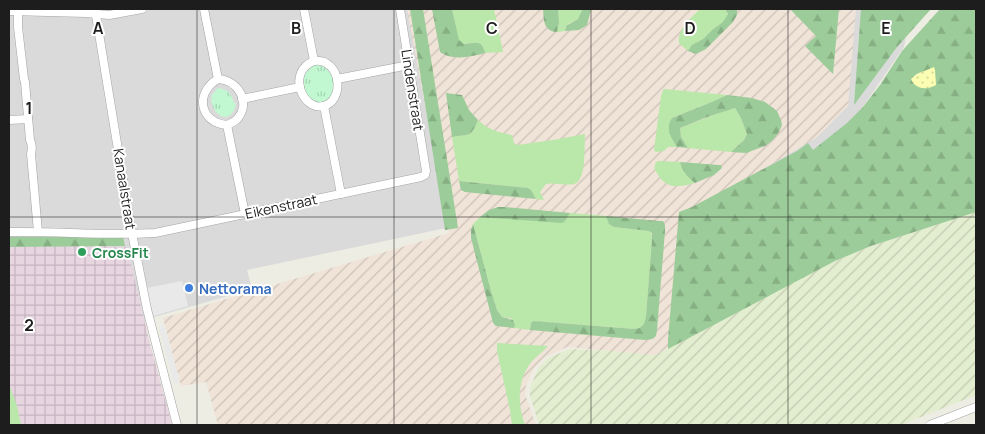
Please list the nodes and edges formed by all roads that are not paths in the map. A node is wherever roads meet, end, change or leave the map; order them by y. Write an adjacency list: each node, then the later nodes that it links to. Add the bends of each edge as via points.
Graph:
1 (142, 9): 6 (street, via 108,15)
2 (204, 9): 11 (street)
3 (304, 9): 8 (street)
4 (400, 9): 9 (street, Lindenstraat)
5 (9, 11): 7 (street)
6 (95, 11): 7 (street); 23 (street, Kanaalstraat)
7 (18, 12): 15 (street)
8 (314, 61): 10 (street, via 328,64); 12 (street, via 302,69)
9 (409, 65): 10 (street); 18 (street, Lindenstraat)
10 (338, 79): 14 (street, via 336,96)
11 (218, 80): 13 (street, via 232,83); 17 (street, via 206,89 203,104 211,120)
12 (300, 87): 13 (street); 14 (street, via 303,97 310,103)
13 (242, 98): 17 (street, via 238,118)
14 (324, 106): 19 (street)
15 (28, 119): 16 (street); 22 (street)
16 (9, 120)
17 (227, 125): 20 (street)
18 (426, 171): 19 (street, Eikenstraat, via 421,177)
19 (341, 194): 20 (street, Eikenstraat)
20 (245, 214): 23 (street, Eikenstraat, via 155,233)
21 (9, 232): 22 (street, Eikenstraat)
22 (38, 232): 23 (street, Eikenstraat)
23 (132, 234): 25 (street, Kanaalstraat, via 146,309)
24 (976, 406): 26 (street)
25 (177, 425)
26 (930, 425)

